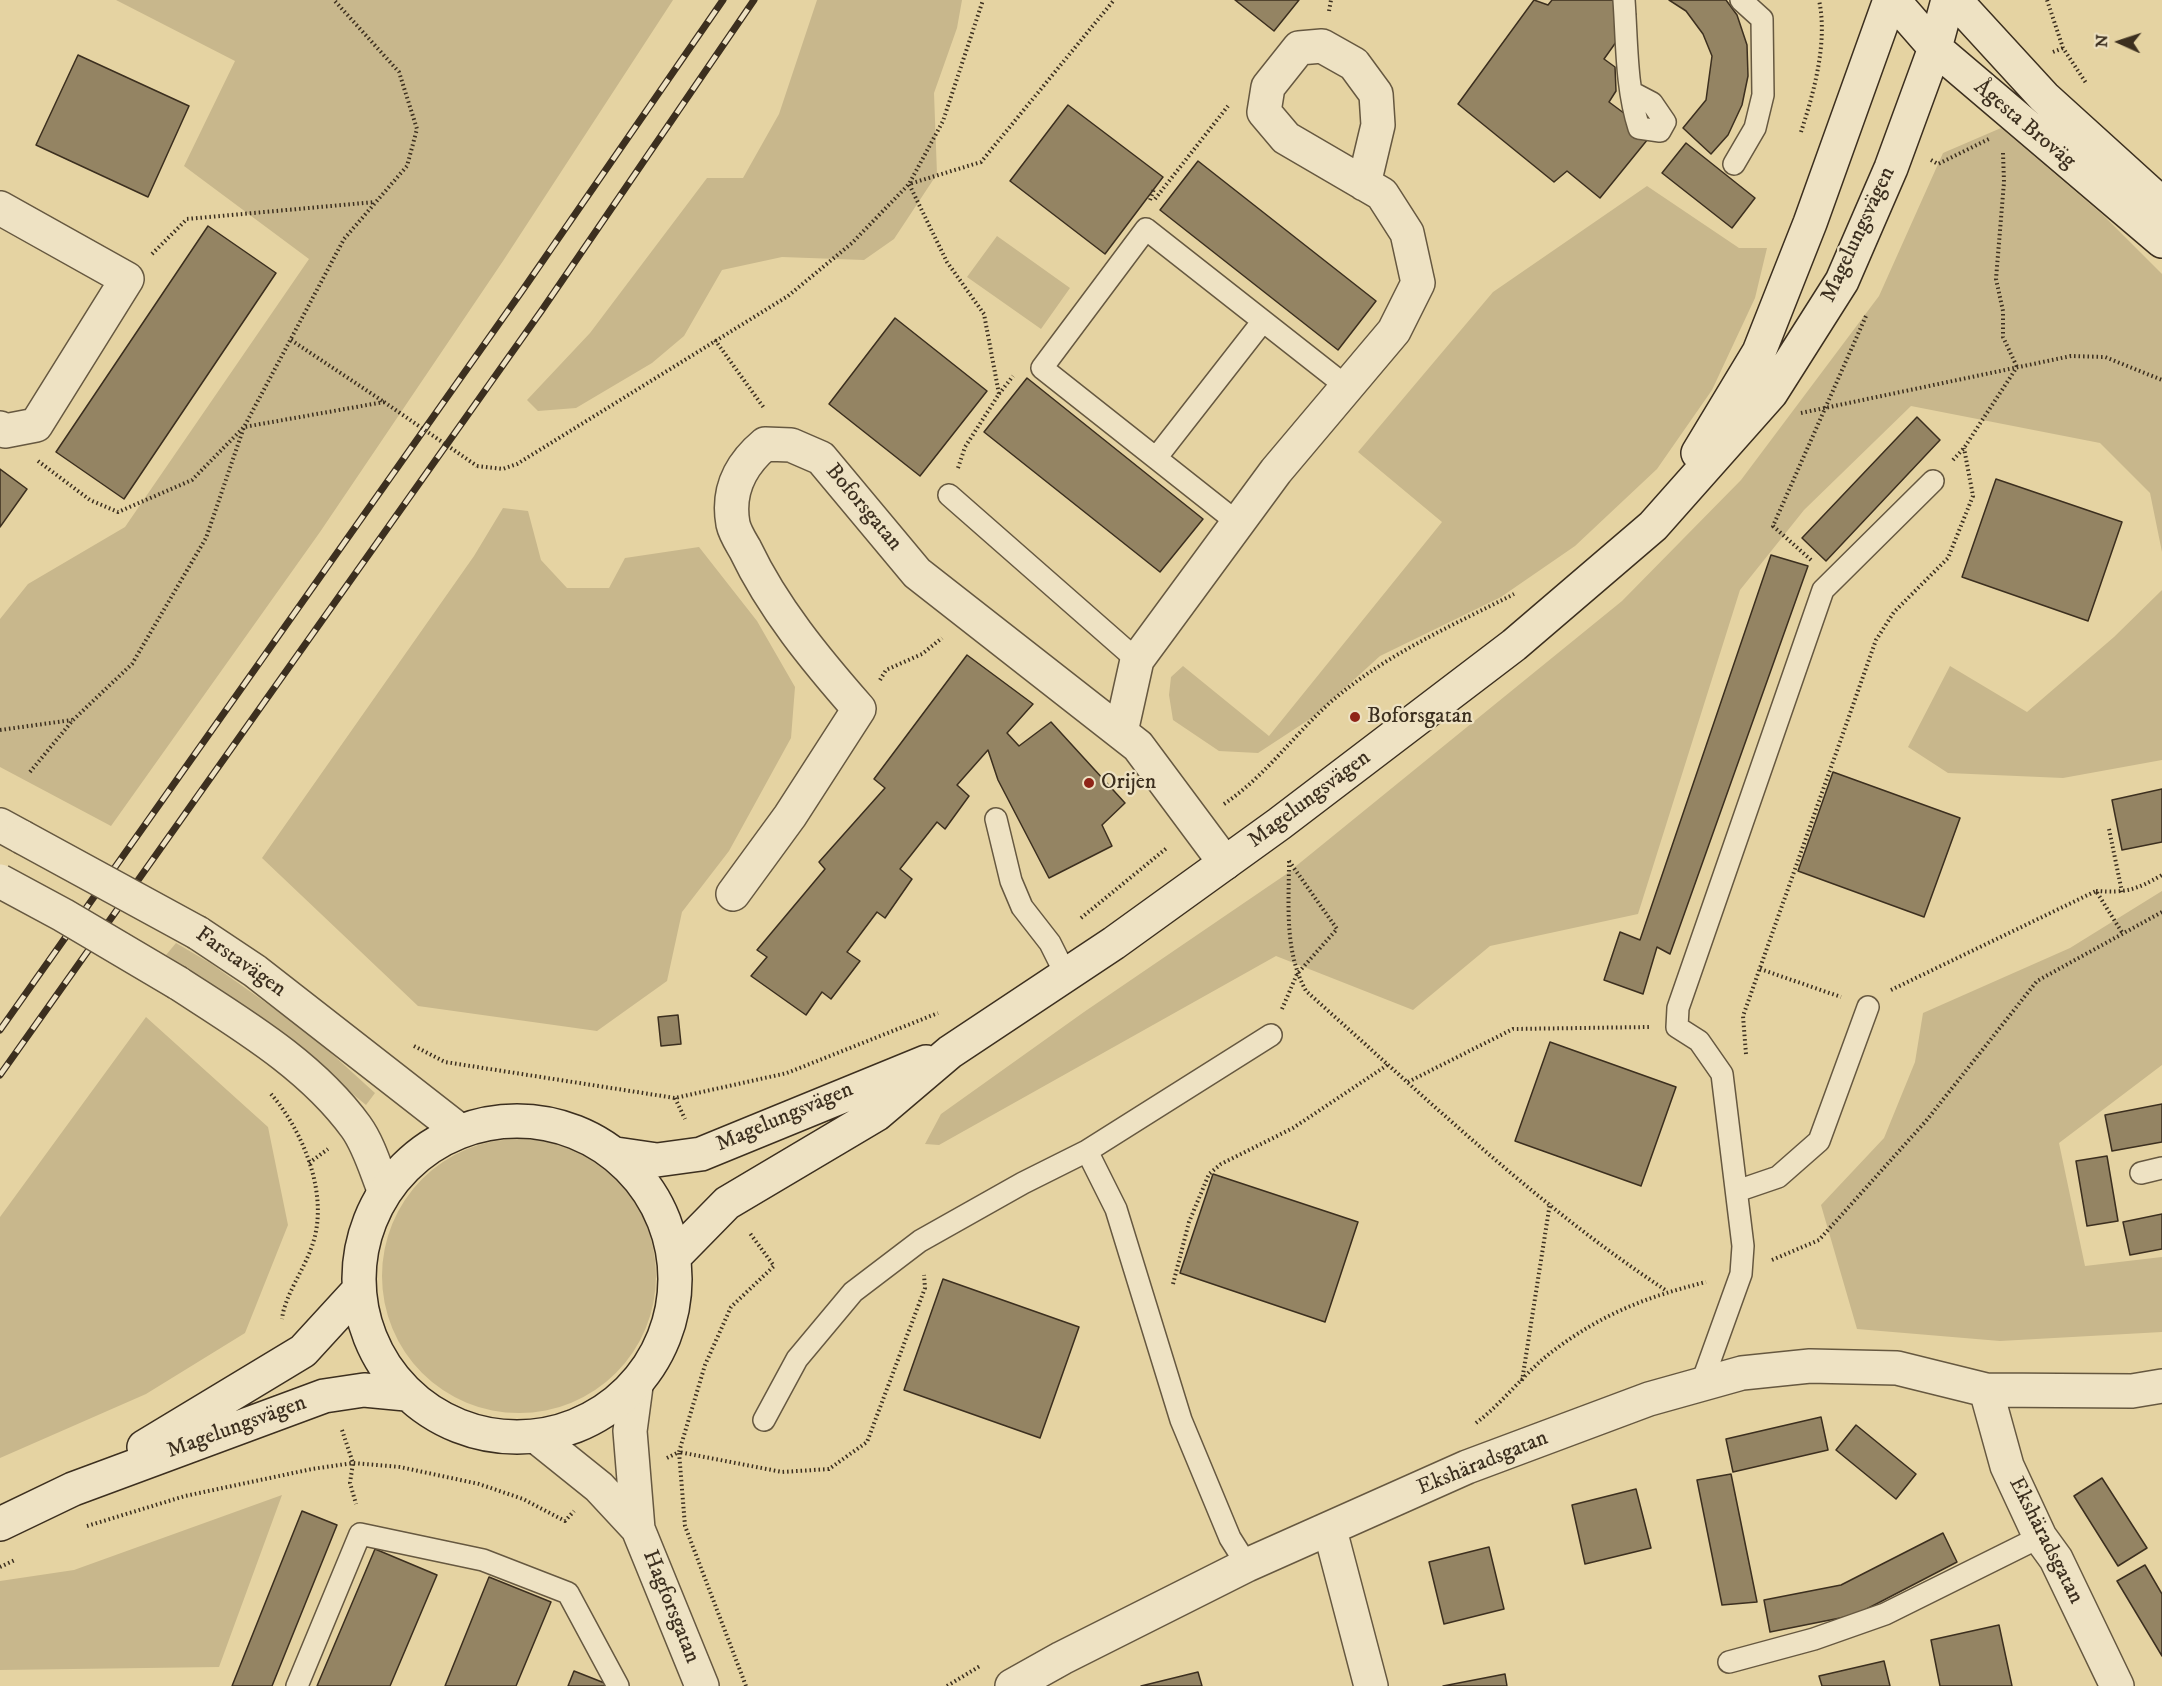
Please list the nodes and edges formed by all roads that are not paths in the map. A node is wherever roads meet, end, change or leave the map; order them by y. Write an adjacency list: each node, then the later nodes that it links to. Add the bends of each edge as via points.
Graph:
1 (1624, 0): 7 (lane)
2 (1741, 0): 8 (lane, via 1762,19 1763,95 1755,129)
3 (1892, 0): 6 (street, Ågesta Broväg); 20 (street, Magelungsvägen, via 1759,352)
4 (1947, 0): 6 (street, Magelungsvägen)
5 (1955, 0): 10 (street, Ågesta Broväg, via 2044,97)
6 (1935, 48): 12 (street, Ågesta Broväg); 20 (street, Magelungsvägen, via 1891,168 1842,281 1771,393)
7 (1631, 92)
8 (1734, 164)
9 (1364, 184): 14 (street, via 1382,194 1407,233 1418,283 1394,331)
10 (2162, 204)
11 (0, 208): 15 (street, via 127,279 36,425)
12 (2162, 241)
13 (1263, 321): 14 (lane); 16 (lane); 16 (lane, via 1146,229 1042,368)
14 (1347, 387): 19 (street)
15 (3, 429)
16 (1156, 458): 19 (lane)
17 (1933, 481): 38 (lane, via 1823,590 1678,1008 1677,1027 1699,1041 1722,1074)
18 (949, 495): 21 (lane)
19 (1238, 523): 21 (street)
20 (1653, 526): 25 (street, Magelungsvägen, via 1514,645)
21 (1137, 660): 22 (street)
22 (1121, 732): 25 (street, Boforsgatan, via 1138,746); 27 (street, Boforsgatan, via 917,573 821,458 791,445 765,444 746,459 732,492 733,525 762,585 859,709 790,816)
23 (996, 819): 28 (lane, via 1011,881 1022,907 1050,943)
24 (11, 831): 32 (street, Farstavägen, bridge, via 198,933 255,971)
25 (1225, 863): 28 (street, Magelungsvägen)
26 (0, 881): 37 (street, bridge, via 178,983 266,1040 325,1092 357,1128)
27 (733, 894)
28 (1066, 975): 31 (street, Magelungsvägen)
29 (1869, 1007): 38 (lane, via 1819,1141 1778,1176)
30 (1271, 1035): 33 (lane)
31 (950, 1052): 34 (street, Magelungsvägen, via 701,1154 657,1160); 39 (street, Magelungsvägen, via 877,1114 727,1203)
32 (460, 1131): 34 (street, via 500,1121 558,1125); 37 (street, via 428,1146)
33 (1087, 1151): 46 (lane, via 920,1241 853,1292 797,1359); 53 (lane, via 1116,1209 1180,1420 1230,1538)
34 (616, 1154): 39 (street, via 652,1193)
35 (2162, 1167): 36 (lane)
36 (2141, 1173)
37 (384, 1190): 40 (street, via 365,1232)
38 (1737, 1191): 41 (lane, via 1743,1246 1741,1274)
39 (675, 1256): 42 (street, via 667,1329)
40 (358, 1291): 45 (street, via 370,1340); 48 (street, Magelungsvägen, via 303,1351)
41 (1701, 1385): 44 (street, Ekshäradsgatan, via 1742,1373 1810,1366 1875,1367 1897,1368); 51 (street, Ekshäradsgatan, via 1649,1399 1467,1467)
42 (636, 1386): 47 (street, via 593,1421); 50 (street, Hagforsgatan, via 630,1431)
43 (2162, 1386): 44 (street, Ekshäradsgatan, via 2132,1391)
44 (1986, 1390): 52 (street, Ekshäradsgatan, via 2007,1466)
45 (406, 1394): 47 (street, via 436,1415 468,1427 502,1437); 48 (street, Magelungsvägen, via 363,1390 324,1396)
46 (764, 1420)
47 (538, 1438): 50 (street, Hagforsgatan, via 599,1487)
48 (73, 1489): 49 (street, Magelungsvägen)
49 (0, 1524)
50 (638, 1529): 57 (street, Hagforsgatan)
51 (1330, 1530): 53 (street, Ekshäradsgatan); 59 (street)
52 (2040, 1537): 54 (lane, via 1885,1614); 60 (street, Ekshäradsgatan, via 2056,1559)
53 (1246, 1565): 58 (street, Ekshäradsgatan)
54 (1729, 1662)
55 (297, 1686): 56 (lane, via 360,1534 483,1560 568,1593)
56 (618, 1686)
57 (702, 1686)
58 (1012, 1686)
59 (1371, 1686)
60 (2116, 1686)

